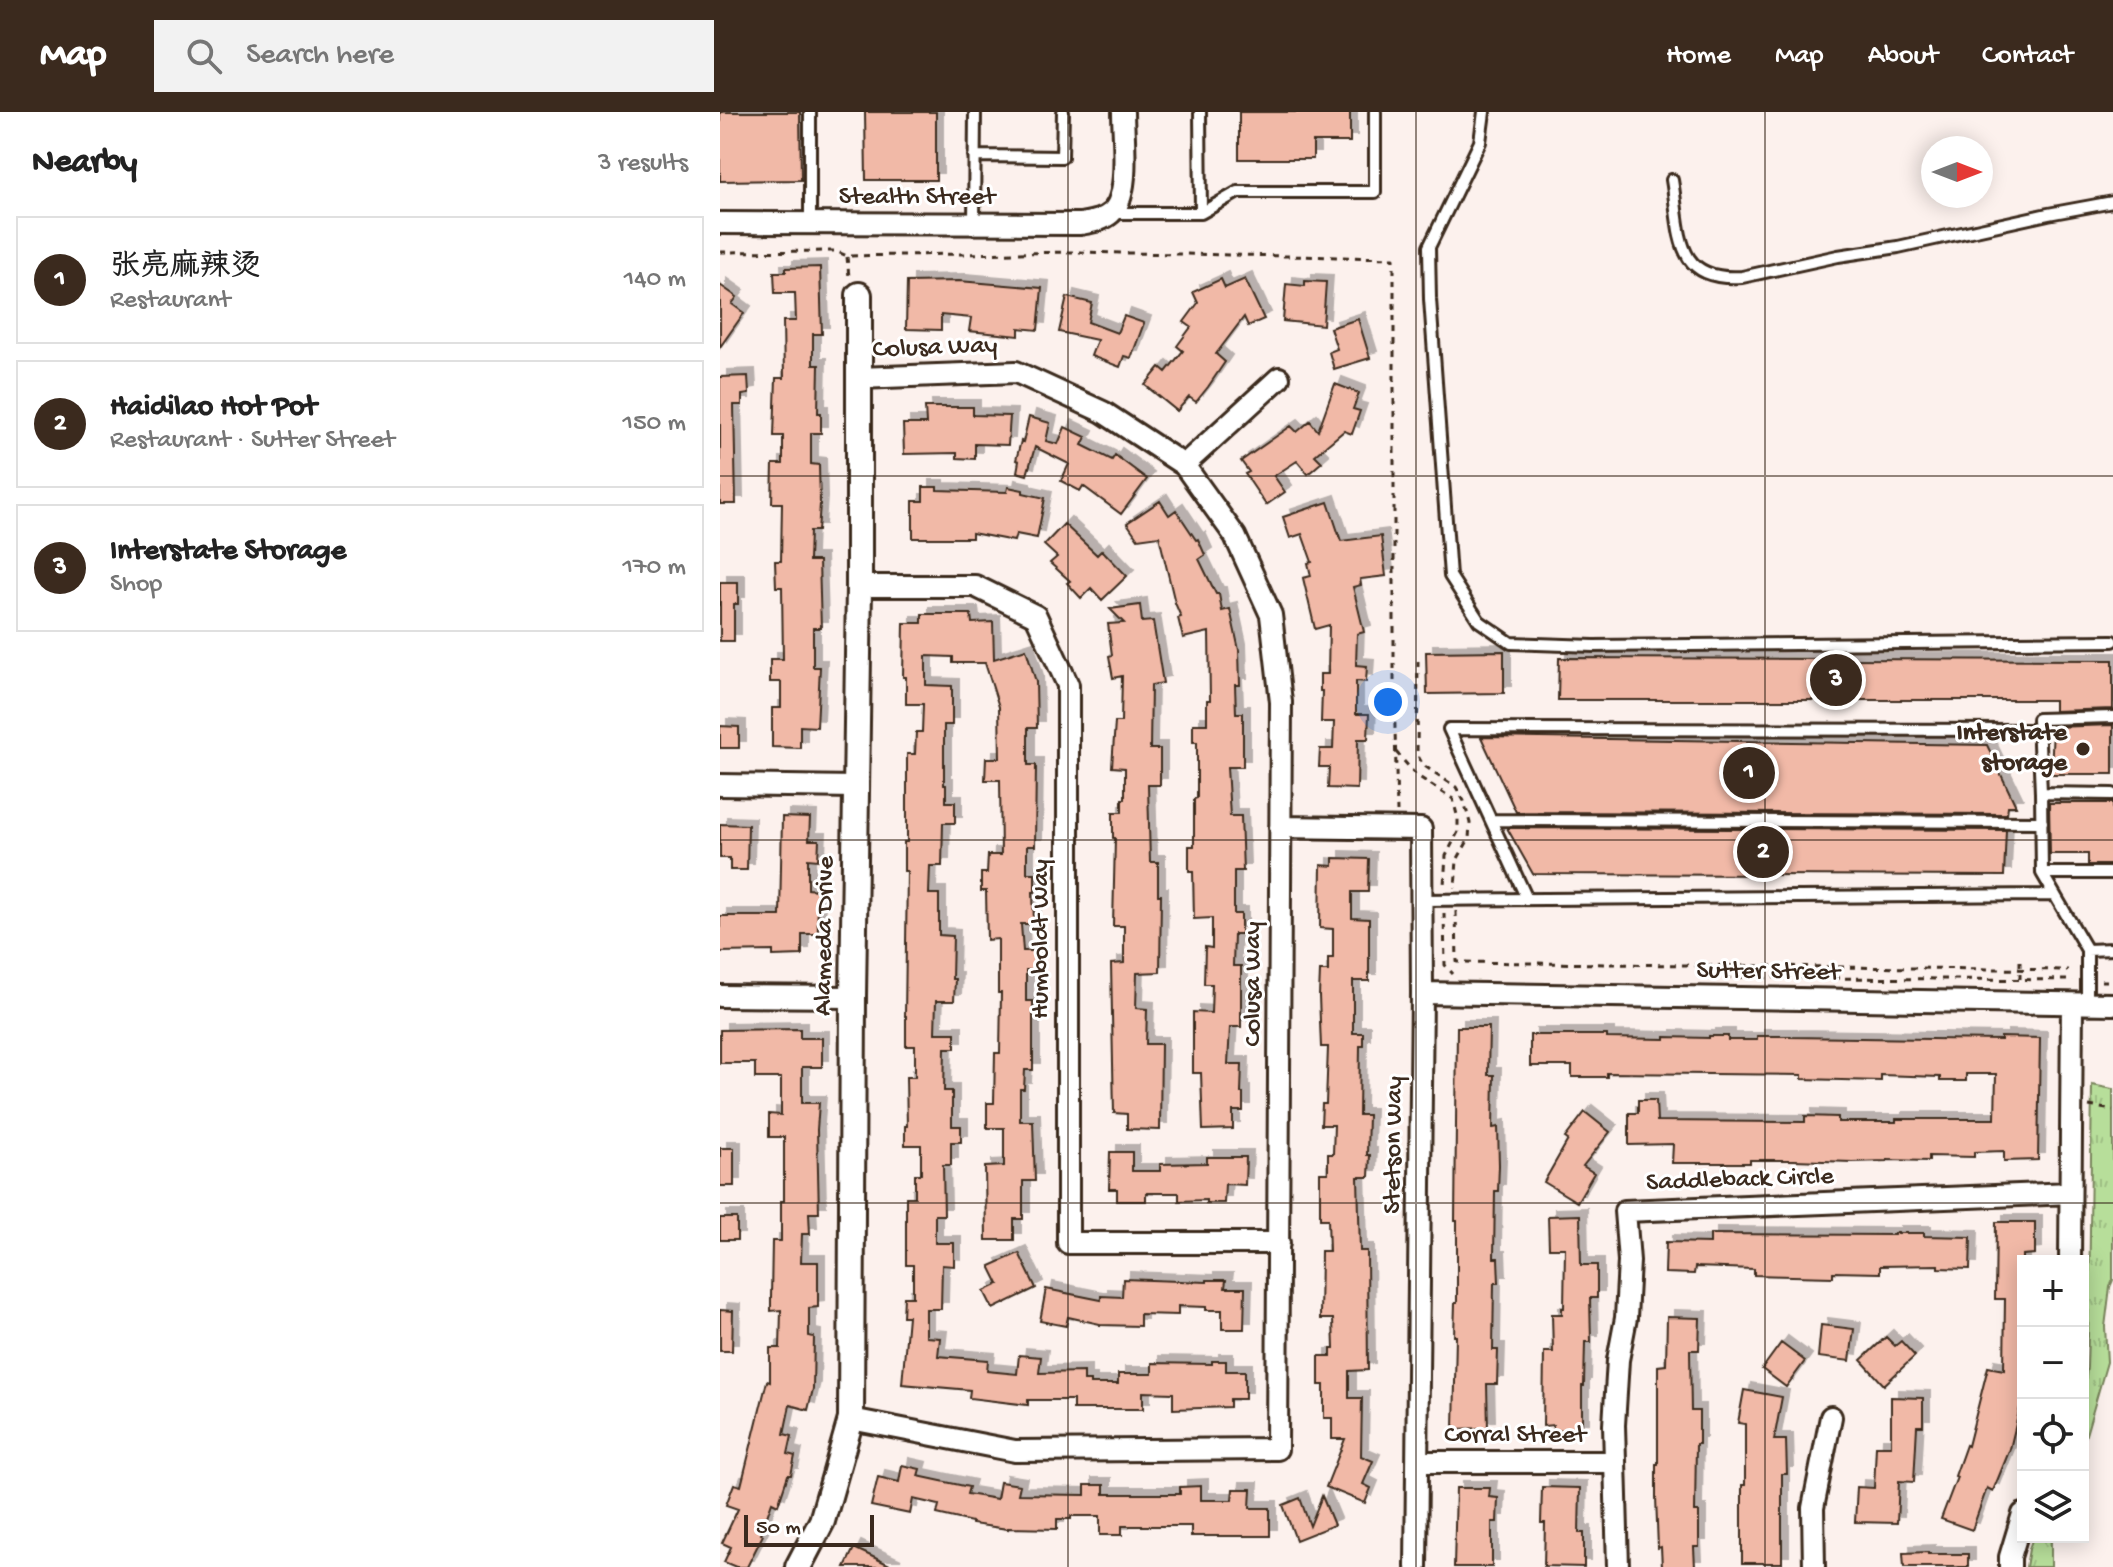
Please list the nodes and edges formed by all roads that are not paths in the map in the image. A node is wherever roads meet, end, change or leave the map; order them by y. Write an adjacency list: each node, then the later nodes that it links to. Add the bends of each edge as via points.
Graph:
1 (810, 112): 14 (lane)
2 (975, 112): 8 (lane)
3 (1063, 112): 8 (lane, via 1062,157)
4 (1123, 112): 11 (street, via 1123,185 1121,200)
5 (1200, 112): 12 (lane)
6 (1375, 112): 12 (lane, via 1375,192 1238,192)
7 (1484, 112): 21 (lane, via 1480,142 1429,247 1450,576 1479,621 1511,643 1552,645)
8 (974, 156): 15 (lane)
9 (1672, 180): 10 (lane, via 1691,264 1706,274 1728,278)
10 (2113, 202)
11 (1111, 213): 12 (lane); 15 (street, Stealth Street, via 1080,224)
12 (1201, 213)
13 (720, 223): 14 (street, Stealth Street)
14 (810, 223): 15 (street, Stealth Street)
15 (974, 224)
16 (859, 295): 17 (street, Alameda Drive)
17 (859, 378): 19 (street, Colusa Way, via 1016,372 1103,412); 20 (street, Alameda Drive)
18 (1279, 378): 19 (street)
19 (1184, 465): 30 (street, Colusa Way, via 1235,536 1271,615 1281,702)
20 (859, 586): 25 (street, Alameda Drive); 44 (street, Humboldt Way, via 975,586 1036,616 1068,685 1068,1243)
21 (2113, 641)
22 (2113, 717): 23 (lane, via 2038,719)
23 (2038, 730): 26 (lane); 28 (lane, via 1449,729)
24 (720, 785): 25 (street)
25 (855, 787): 40 (street, Alameda Drive)
26 (2041, 793): 27 (lane); 29 (lane)
27 (2113, 794)
28 (1491, 820): 29 (lane); 34 (lane)
29 (2042, 822): 31 (lane)
30 (1280, 827): 35 (street, Stetson Way, via 1421,829); 44 (street, Colusa Way)
31 (2042, 873): 32 (lane); 33 (lane)
32 (2113, 873)
33 (2055, 895): 34 (lane); 37 (lane)
34 (1527, 899): 35 (lane)
35 (1421, 900): 38 (street, Stetson Way)
36 (2113, 949): 37 (lane)
37 (2087, 950): 41 (lane)
38 (1422, 993): 41 (street, Sutter Street); 48 (street, Stetson Way)
39 (720, 996): 40 (street)
40 (853, 997): 47 (street, Alameda Drive)
41 (2080, 1004): 42 (street, Sutter Street); 43 (street)
42 (2113, 1004)
43 (2070, 1193): 45 (street); 49 (street, Saddleback Circle, via 1625,1211 1629,1261)
44 (1279, 1243): 47 (street, Colusa Way, via 1277,1449 1015,1451)
45 (2070, 1255)
46 (1831, 1417): 54 (street, via 1813,1508)
47 (851, 1419): 51 (street, Alameda Drive, via 822,1521)
48 (1417, 1462): 49 (street, Corral Street); 52 (street, Stetson Way)
49 (1614, 1462): 53 (street, Saddleback Circle)
50 (2017, 1534): 55 (street)
51 (798, 1567)
52 (1416, 1567)
53 (1618, 1567)
54 (1814, 1567)
55 (2010, 1567)

